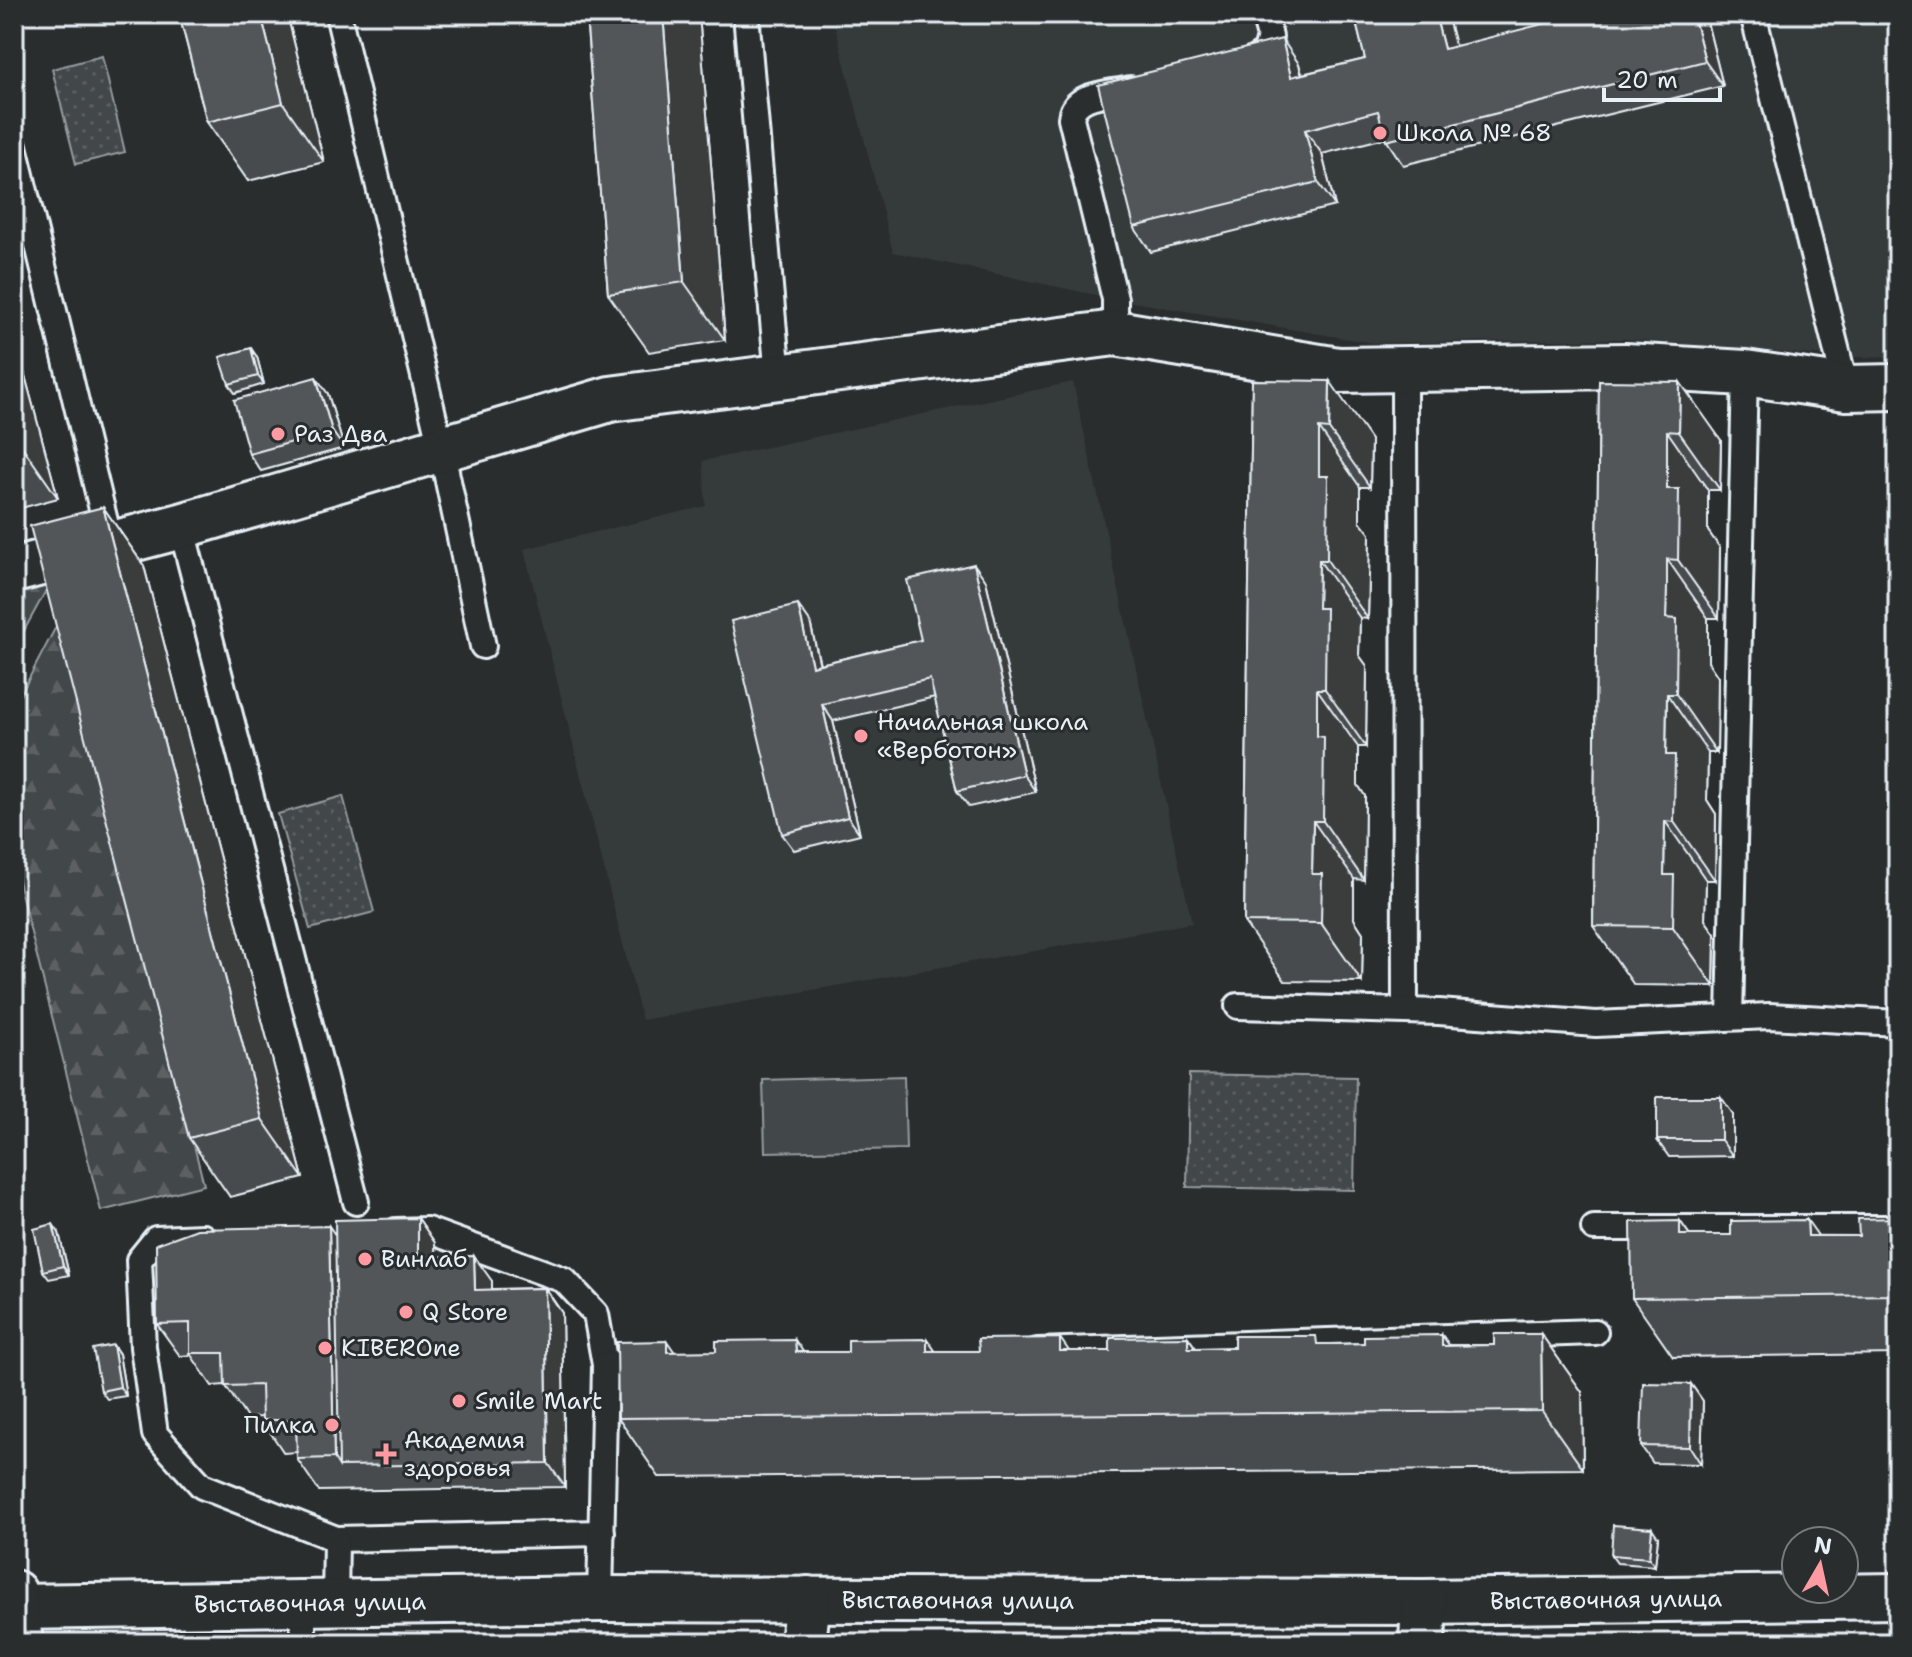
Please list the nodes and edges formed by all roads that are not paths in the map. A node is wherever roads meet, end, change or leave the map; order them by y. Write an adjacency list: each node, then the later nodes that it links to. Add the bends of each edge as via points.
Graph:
1 (338, 14): 14 (lane)
2 (746, 14): 11 (lane)
3 (1264, 14): 5 (lane, via 1270,37 1266,52 1252,62)
4 (1753, 14): 13 (lane)
5 (1224, 69)
6 (1152, 85): 8 (lane, via 1080,100 1072,108 1115,299)
7 (14, 146): 16 (lane)
8 (1115, 333): 9 (street, via 1338,370); 11 (street)
9 (1404, 371): 10 (street, via 1625,366); 20 (lane)
10 (1745, 373): 13 (street); 21 (lane)
11 (778, 377): 14 (street, via 610,399)
12 (1898, 387): 13 (street)
13 (1846, 388)
14 (441, 448): 15 (street); 18 (lane)
15 (181, 526): 16 (street); 23 (lane)
16 (110, 544): 17 (street)
17 (14, 570)
18 (483, 646)
19 (1238, 1006): 20 (lane)
20 (1405, 1010): 21 (lane, via 1596,1024)
21 (1730, 1017): 22 (lane)
22 (1898, 1023)
23 (356, 1202)
24 (1594, 1228): 25 (lane)
25 (1898, 1228)
26 (380, 1232): 31 (lane, via 427,1230 564,1280 596,1314)
27 (231, 1236): 33 (lane, via 156,1239 139,1260 155,1434 202,1486)
28 (1595, 1332): 29 (lane)
29 (1017, 1351)
30 (668, 1363): 31 (lane)
31 (605, 1365): 32 (lane)
32 (602, 1533): 33 (lane); 35 (lane)
33 (336, 1539): 38 (lane)
34 (1898, 1596): 39 (street, Выставочная улица)
35 (600, 1599): 36 (street, Выставочная улица); 38 (street, Выставочная улица)
36 (808, 1599): 39 (street, Выставочная улица); 40 (street)
37 (16, 1613): 38 (street, Выставочная улица)
38 (313, 1615)
39 (1423, 1622)
40 (803, 1643)

